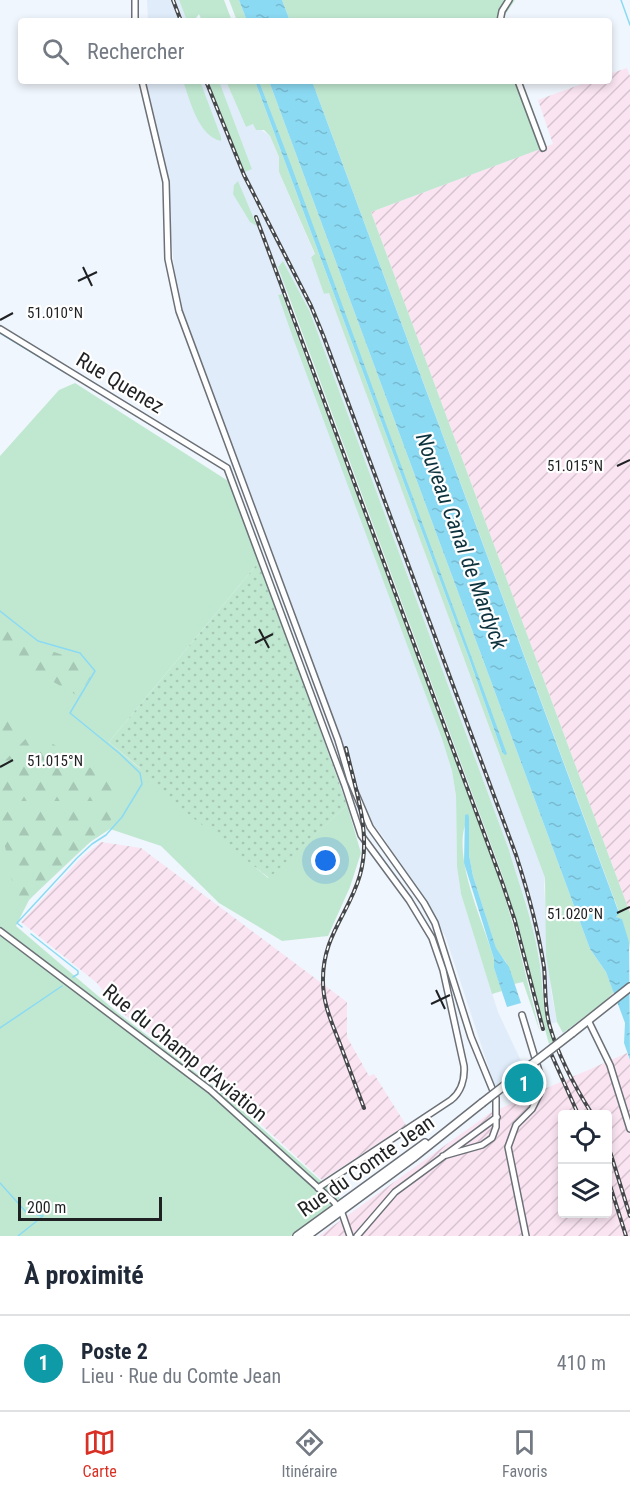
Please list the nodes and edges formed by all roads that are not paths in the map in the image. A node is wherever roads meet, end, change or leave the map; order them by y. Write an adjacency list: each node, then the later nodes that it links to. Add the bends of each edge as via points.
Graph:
1 (135, 0): 3 (street)
2 (509, 0): 4 (street)
3 (135, 18)
4 (501, 18)
5 (143, 84): 13 (street, via 165,178 168,259 179,311 362,810 377,839 427,907 439,932 471,1037 494,1092)
6 (519, 84): 7 (street)
7 (543, 148)
8 (0, 329): 16 (street, Rue Quenez, via 229,471 359,831 432,938 464,1066 462,1086 456,1096)
9 (0, 931): 16 (street, Rue du Champ d'Aviation, via 210,1089)
10 (630, 987): 12 (main road, Rue du Comte Jean)
11 (522, 1015): 22 (street, via 542,1081 532,1109 516,1125 508,1147)
12 (588, 1020): 14 (street, via 610,1065); 17 (main road, Rue du Comte Jean, bridge)
13 (497, 1117): 15 (street); 15 (street, via 495,1134 487,1142)
14 (630, 1129)
15 (443, 1156): 21 (street, via 391,1195)
16 (318, 1188): 17 (street, Rue du Champ d'Aviation)
17 (339, 1209): 18 (main road, Rue du Comte Jean); 19 (main road, Rue du Comte Jean); 20 (street)
18 (297, 1236)
19 (307, 1236)
20 (350, 1236)
21 (357, 1236)
22 (526, 1236)

